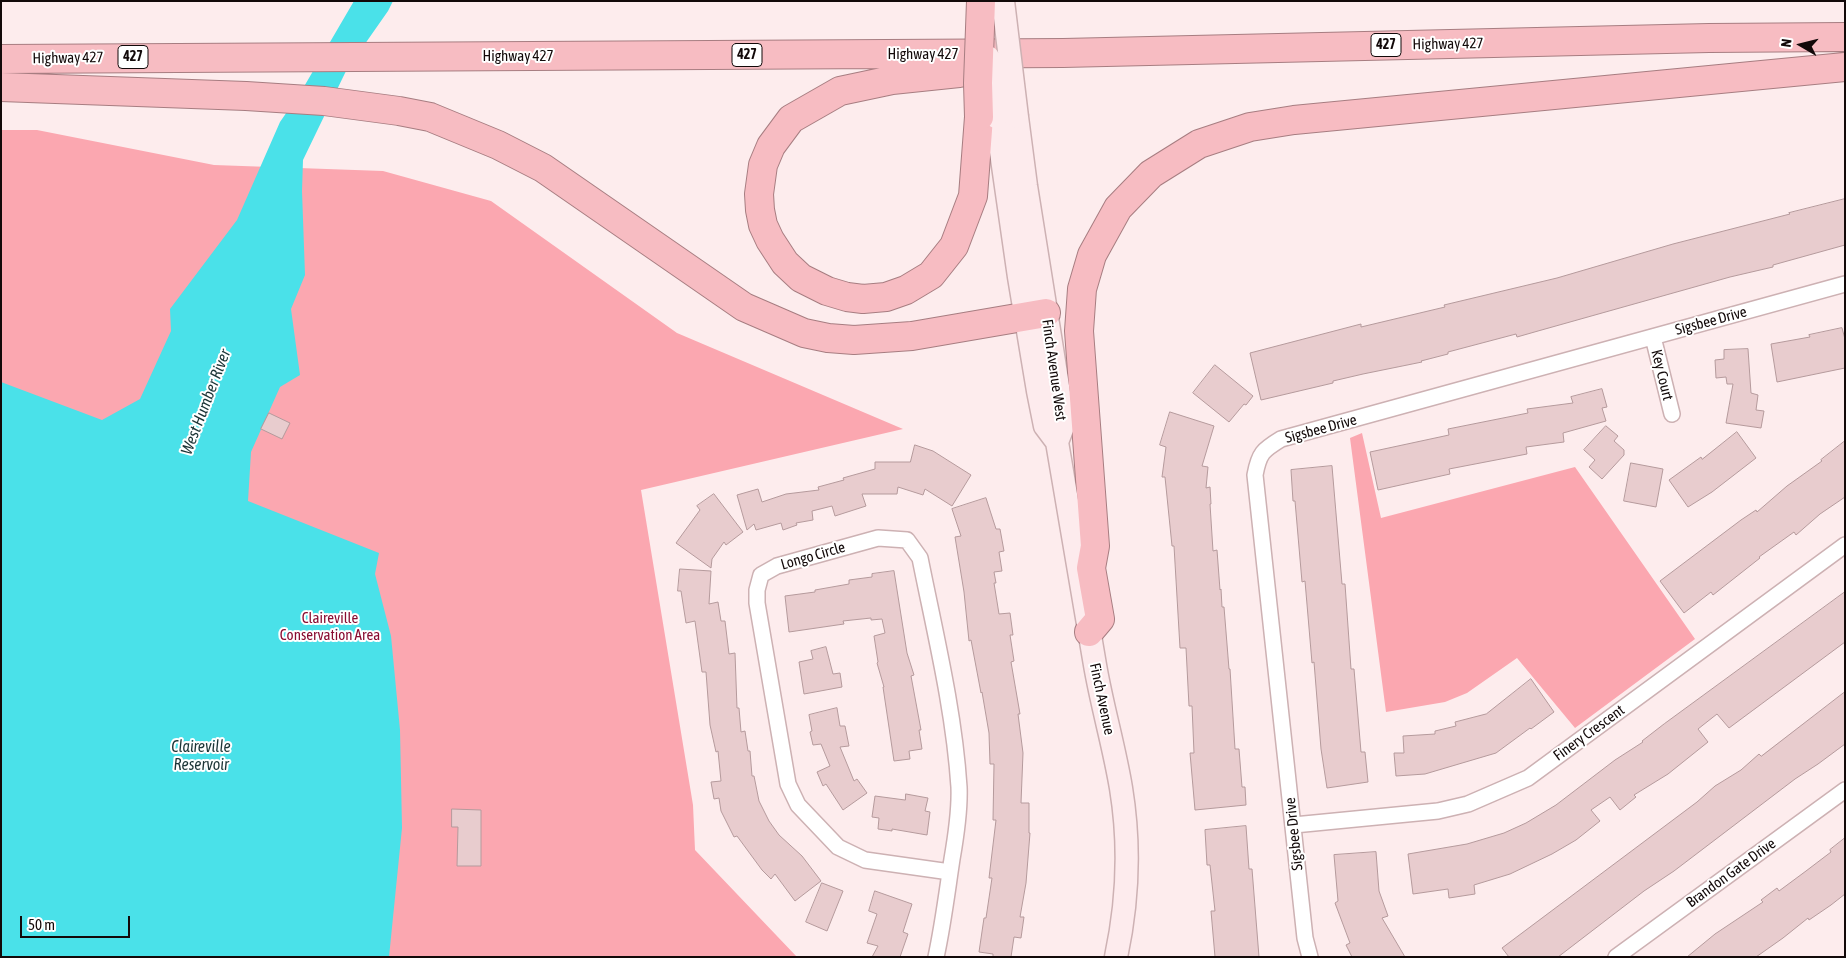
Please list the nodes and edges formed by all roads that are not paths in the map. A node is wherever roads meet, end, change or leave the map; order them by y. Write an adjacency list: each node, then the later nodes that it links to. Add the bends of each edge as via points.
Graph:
1 (981, 1): 8 (highway, bridge, via 978,83)
2 (1006, 10): 8 (main road, Finch Avenue West, bridge)
3 (1845, 37): 4 (highway, Highway 427 / 427)
4 (1063, 53): 5 (highway, Highway 427 / 427); 8 (highway, via 840,91 791,119 771,146 763,165 760,210 770,240 785,263 802,278 827,291 863,298 906,290 931,274 954,246)
5 (1, 59)
6 (1845, 67): 15 (highway, via 1294,120 1250,128 1199,144 1150,174 1118,208 1092,255 1079,309 1079,353 1095,546 1092,568 1100,619)
7 (1, 87): 10 (highway, via 324,101 430,117 543,168 744,307 804,332 828,338 854,340 912,336)
8 (997, 117): 10 (main road, Finch Avenue West)
9 (1845, 284): 11 (street, Sigsbee Drive)
10 (1036, 315): 13 (main road, Finch Avenue West, via 1048,388 1045,426)
11 (1653, 337): 12 (street, Key Court); 17 (street, Sigsbee Drive, via 1281,439 1264,450 1255,475)
12 (1672, 414)
13 (1058, 442): 15 (main road, Finch Avenue)
14 (1845, 545): 17 (street, Finery Crescent, via 1528,778 1468,804)
15 (1089, 632): 20 (main road, Finch Avenue, via 1126,826 1126,884)
16 (1845, 790): 22 (street, Brandon Gate Drive)
17 (1294, 825): 21 (street, Sigsbee Drive, via 1305,938)
18 (950, 872): 18 (street, Longo Circle, via 959,789 947,695 920,558 907,540 878,538 776,566 761,575 757,603 788,784 798,806 838,847 865,860); 19 (street, Longo Circle)
19 (936, 957)
20 (1116, 957)
21 (1310, 957)
22 (1616, 957)

